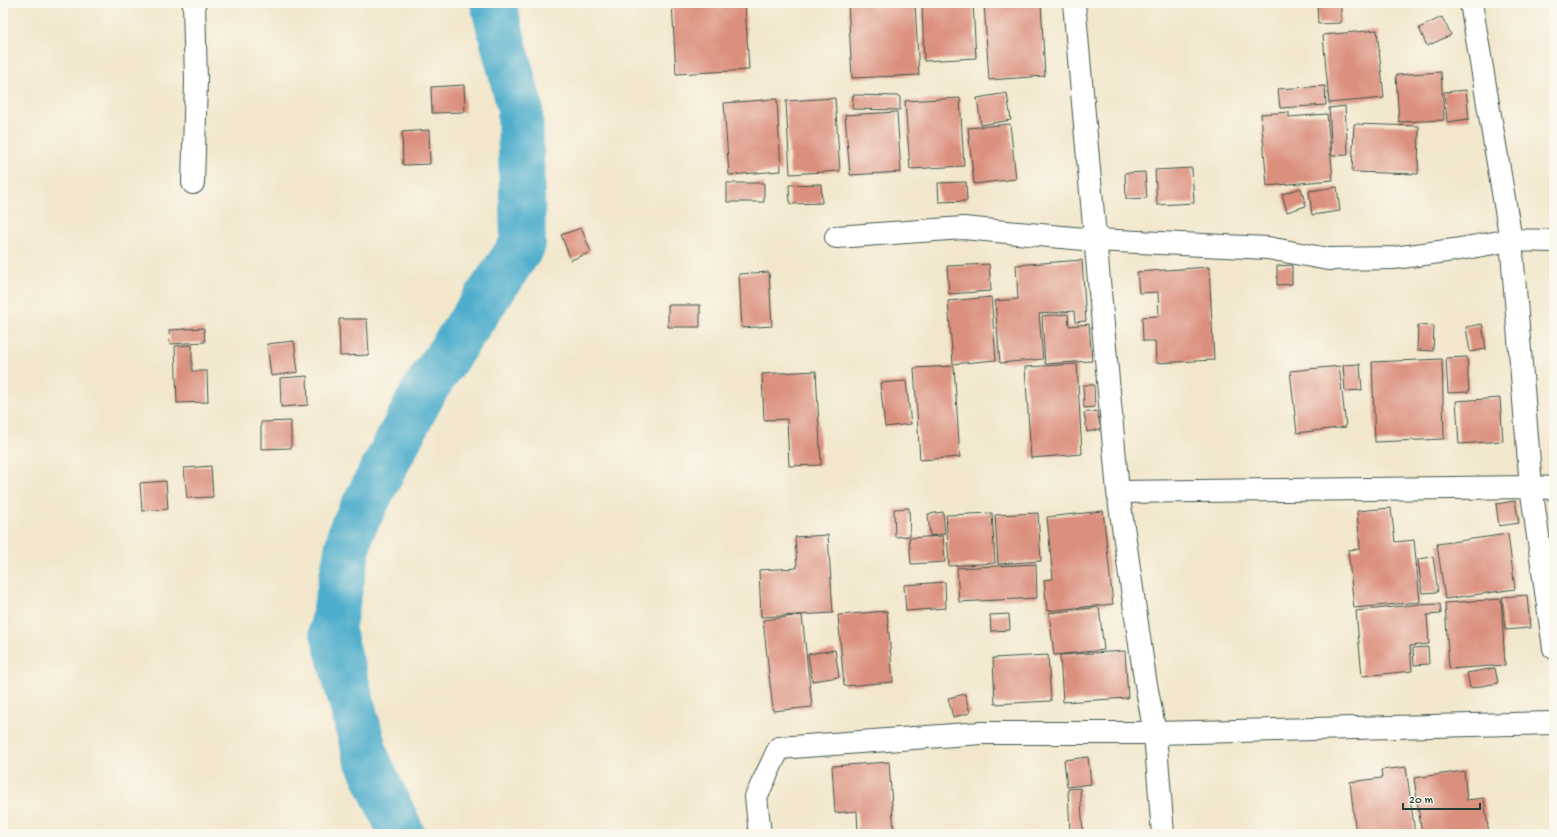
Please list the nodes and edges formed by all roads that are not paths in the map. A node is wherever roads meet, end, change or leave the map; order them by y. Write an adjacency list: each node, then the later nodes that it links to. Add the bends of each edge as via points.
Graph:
1 (194, 3): 4 (street, via 196,81)
2 (1074, 3): 6 (street)
3 (1472, 3): 7 (street)
4 (193, 183)
5 (836, 236): 6 (street, via 963,228)
6 (1095, 240): 7 (street, via 1268,248 1328,259 1394,258); 11 (street)
7 (1511, 240): 8 (street); 9 (street)
8 (1554, 241)
9 (1531, 487): 10 (street); 11 (street); 12 (street)
10 (1554, 488)
11 (1118, 492): 14 (street)
12 (1554, 648)
13 (1554, 723): 14 (street)
14 (1155, 734): 15 (street, via 982,733 779,748 756,797); 16 (street)
15 (760, 834)
16 (1163, 834)

